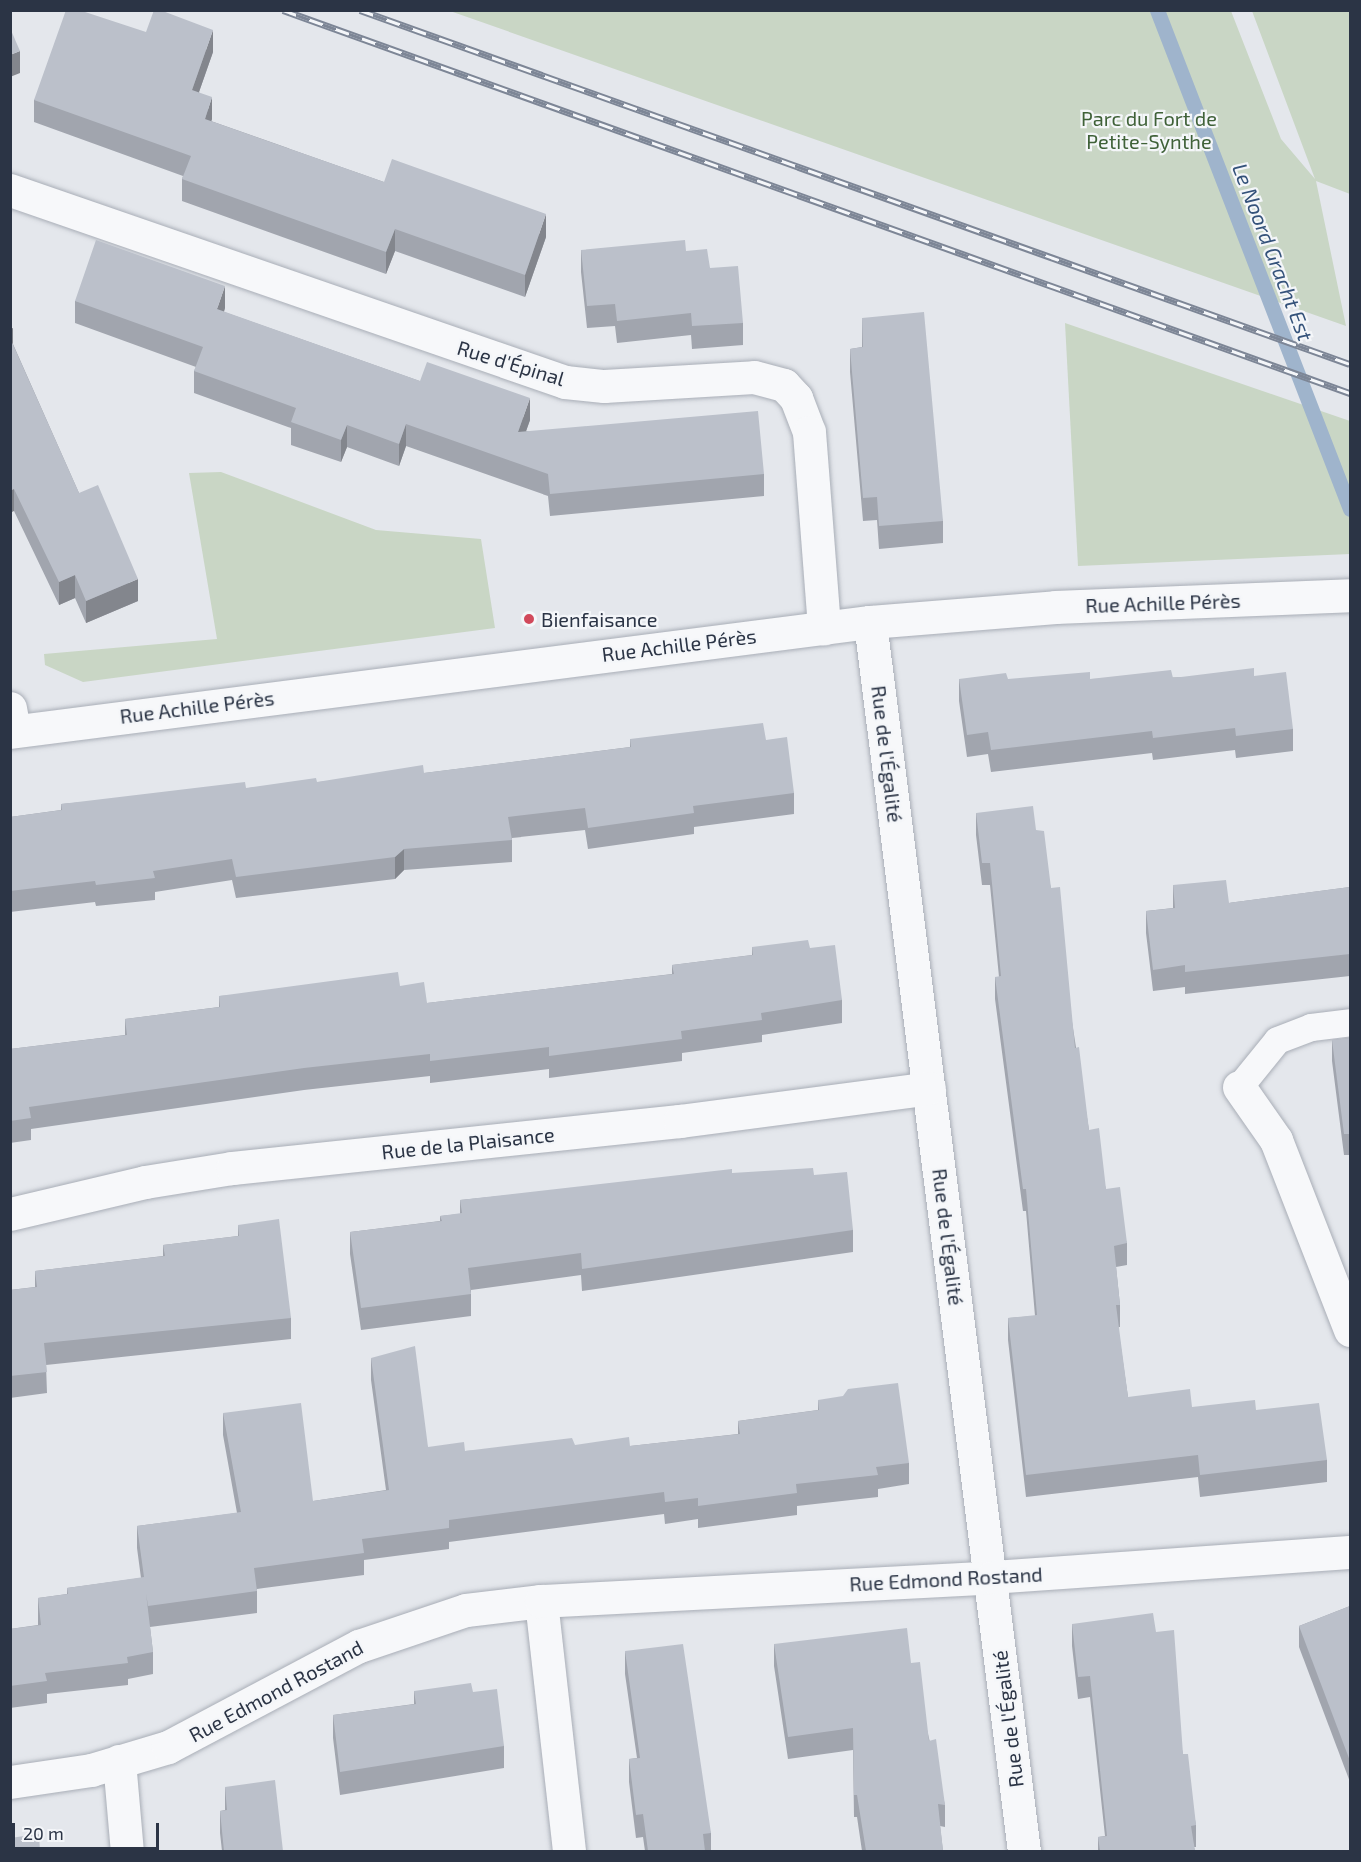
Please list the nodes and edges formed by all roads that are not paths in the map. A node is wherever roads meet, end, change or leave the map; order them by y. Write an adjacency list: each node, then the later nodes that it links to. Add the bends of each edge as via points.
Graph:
1 (10, 190): 4 (street, Rue d'Épinal, via 554,379 604,386 754,377 784,385 796,398 809,432)
2 (1350, 595): 3 (street, Rue Achille Pérès, via 1055,607)
3 (870, 622): 4 (street, Rue Achille Pérès); 7 (street, Rue de l'Égalité)
4 (824, 628): 5 (street, Rue Achille Pérès)
5 (12, 724)
6 (1350, 1022): 8 (lane, via 1311,1027 1277,1040)
7 (928, 1088): 9 (street, Rue de la Plaisance, via 680,1122 252,1165 145,1182); 12 (street, Rue de l'Égalité)
8 (1239, 1088): 10 (street, via 1276,1140)
9 (10, 1214)
10 (1350, 1330)
11 (1350, 1552): 12 (street, Rue Edmond Rostand)
12 (992, 1577): 13 (street, Rue Edmond Rostand); 18 (street, Rue de l'Égalité)
13 (541, 1601): 14 (street, Rue Edmond Rostand, via 466,1610 389,1634 190,1737); 17 (street)
14 (119, 1761): 15 (street, Rue Edmond Rostand); 16 (street)
15 (10, 1782)
16 (127, 1851)
17 (569, 1851)
18 (1024, 1851)

